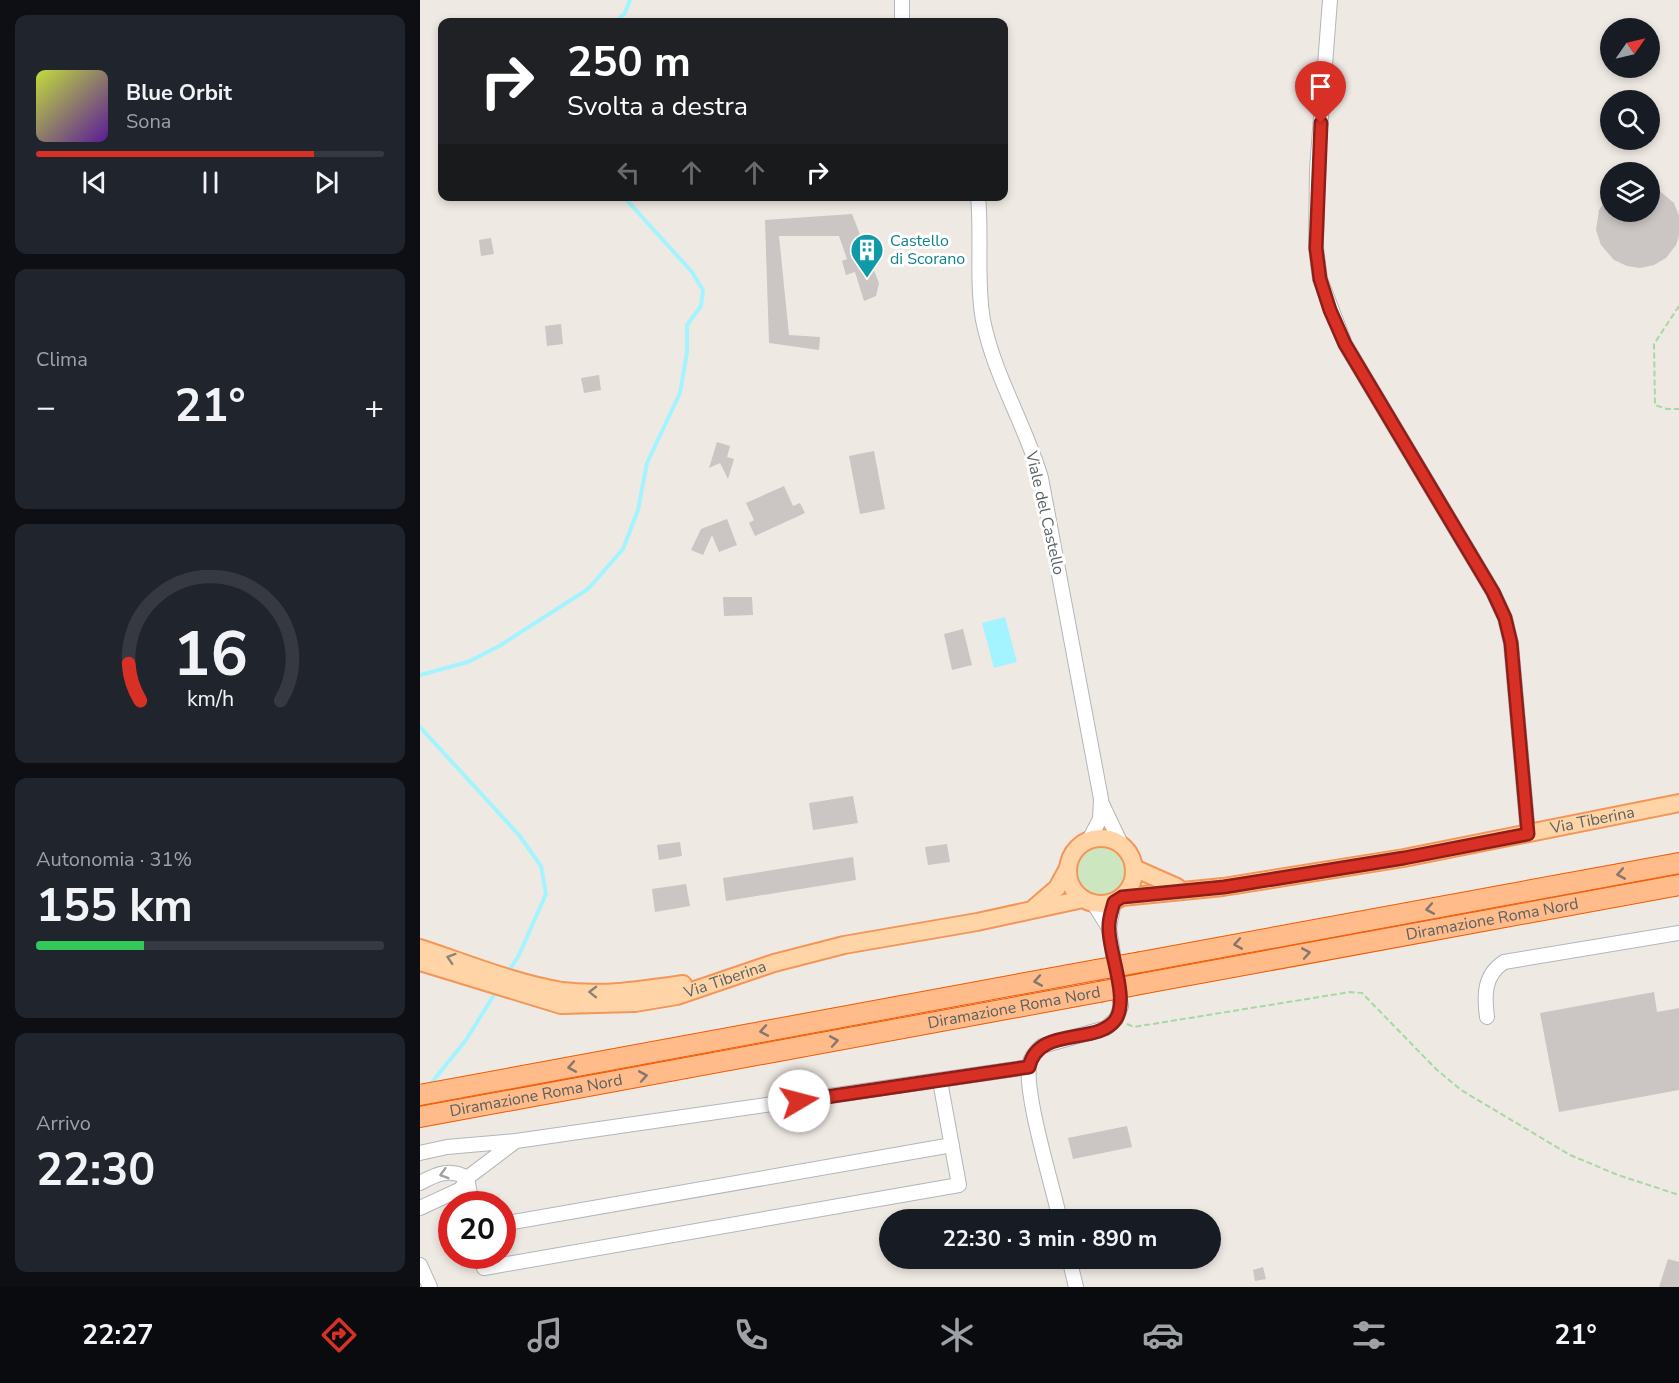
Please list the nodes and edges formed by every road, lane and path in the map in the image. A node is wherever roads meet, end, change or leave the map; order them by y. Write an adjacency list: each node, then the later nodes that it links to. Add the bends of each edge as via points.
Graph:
1 (902, 0): 3 (street)
2 (1330, 0): 9 (street, via 1317,168 1316,248 1320,279 1345,344 1434,490 1505,618 1511,643)
3 (902, 18)
4 (978, 201): 7 (street, Viale del Castello, via 983,319 994,360 1041,478)
5 (1679, 306): 6 (path, via 1654,344 1653,356 1655,405)
6 (1679, 410)
7 (1101, 799): 10 (street, via 1100,819); 11 (street)
8 (1679, 803): 9 (main road, Via Tiberina)
9 (1528, 834): 16 (main road, Via Tiberina, via 1404,858)
10 (1089, 840): 11 (main road, via 1107,838); 13 (main road, via 1074,851)
11 (1122, 846): 14 (main road)
12 (1679, 863): 29 (highway, Diramazione Roma Nord, one-way to 29, bridge)
13 (1068, 868): 18 (main road, via 1071,886); 19 (main road, via 1054,892)
14 (1134, 868): 16 (main road, via 1155,880); 17 (main road, via 1133,879)
15 (1679, 885): 30 (highway, Diramazione Roma Nord, one-way to 15, bridge)
16 (1187, 890): 17 (main road, Via Tiberina)
17 (1118, 899): 18 (main road); 20 (street)
18 (1089, 901): 19 (main road, Via Tiberina); 20 (street)
19 (1031, 909): 24 (main road, Via Tiberina, via 634,991 525,989)
20 (1108, 928): 26 (street, via 1121,1006)
21 (1679, 933): 25 (street, via 1504,962 1494,970 1487,985)
22 (420, 948): 24 (main road, one-way to 22)
23 (420, 962): 24 (main road)
24 (480, 974)
25 (1487, 1017)
26 (1116, 1020): 27 (street, via 1106,1028 1042,1046); 37 (path, via 1134,1027 1362,993 1436,1069 1461,1089 1570,1155)
27 (1029, 1067): 28 (street); 39 (street)
28 (940, 1082): 31 (street); 32 (street)
29 (420, 1095)
30 (420, 1117)
31 (516, 1141): 33 (street); 34 (street)
32 (952, 1145): 40 (street); 41 (street, via 959,1185)
33 (420, 1153)
34 (467, 1178): 35 (street, one-way to 35, via 448,1171); 36 (street); 38 (street, via 461,1189)
35 (420, 1183)
36 (470, 1191)
37 (1679, 1195)
38 (420, 1208)
39 (1057, 1209)
40 (516, 1222)
41 (516, 1262)
42 (420, 1265): 44 (street)
43 (1072, 1269): 45 (street)
44 (430, 1287)
45 (1076, 1287)

